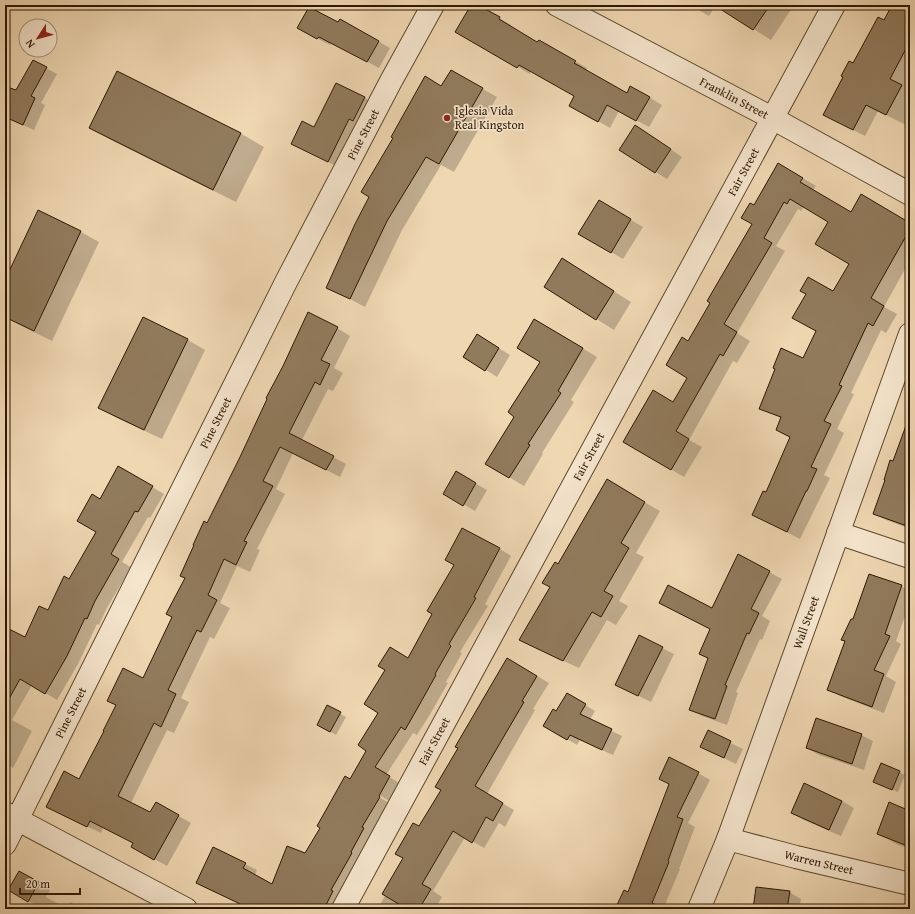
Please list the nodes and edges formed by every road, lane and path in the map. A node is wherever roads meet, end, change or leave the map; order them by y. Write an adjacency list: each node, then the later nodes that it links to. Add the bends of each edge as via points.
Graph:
1 (433, 5): 9 (street, Pine Street, via 286,282)
2 (557, 5): 4 (street, Franklin Street)
3 (834, 5): 4 (street, Fair Street)
4 (772, 118): 5 (street, Franklin Street); 14 (street, Fair Street)
5 (910, 194)
6 (910, 334): 7 (street, Wall Street)
7 (838, 533): 8 (street); 10 (street, Wall Street)
8 (910, 557)
9 (11, 816): 11 (street, Pine Street); 13 (street)
10 (728, 839): 12 (street, Warren Street); 15 (street, Wall Street)
11 (5, 844)
12 (910, 884)
13 (186, 909)
14 (343, 909)
15 (699, 909)

